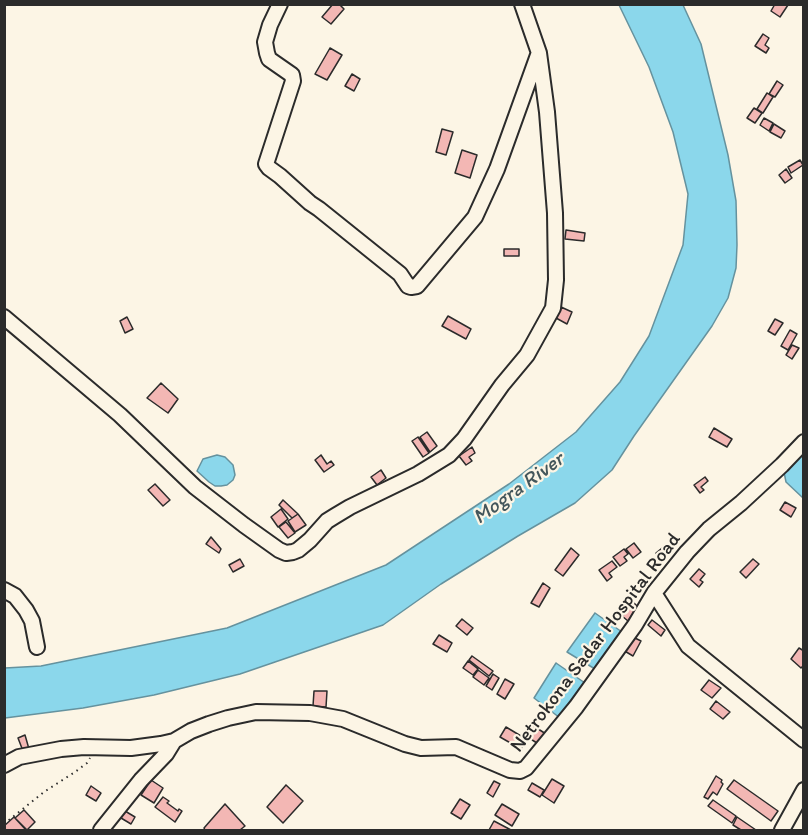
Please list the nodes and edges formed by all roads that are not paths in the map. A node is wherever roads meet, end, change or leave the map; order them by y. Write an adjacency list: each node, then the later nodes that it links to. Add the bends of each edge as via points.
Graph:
1 (280, 4): 3 (street, via 265,42 269,60 292,75 293,81 266,164 411,287 417,286 475,217)
2 (522, 4): 3 (street)
3 (538, 53): 4 (street, via 548,112 555,213 553,308 527,356 464,439 418,474 327,521 293,552 286,553 272,545 195,487 120,415)
4 (4, 316)
5 (804, 442): 7 (street, Netrokona Sadar Hospital Road, via 687,552)
6 (4, 590): 8 (street, via 26,610)
7 (654, 593): 9 (street, via 688,646); 10 (street, Netrokona Sadar Hospital Road, via 576,707 536,758 520,771 497,766 456,747 421,748 343,719 310,713 256,712 209,724)
8 (37, 647)
9 (804, 740)
10 (174, 741): 11 (street, Netrokona Sadar Hospital Road, via 131,748 61,748 19,757); 13 (street)
11 (4, 765)
12 (804, 790): 14 (street)
13 (101, 831)
14 (782, 831)

